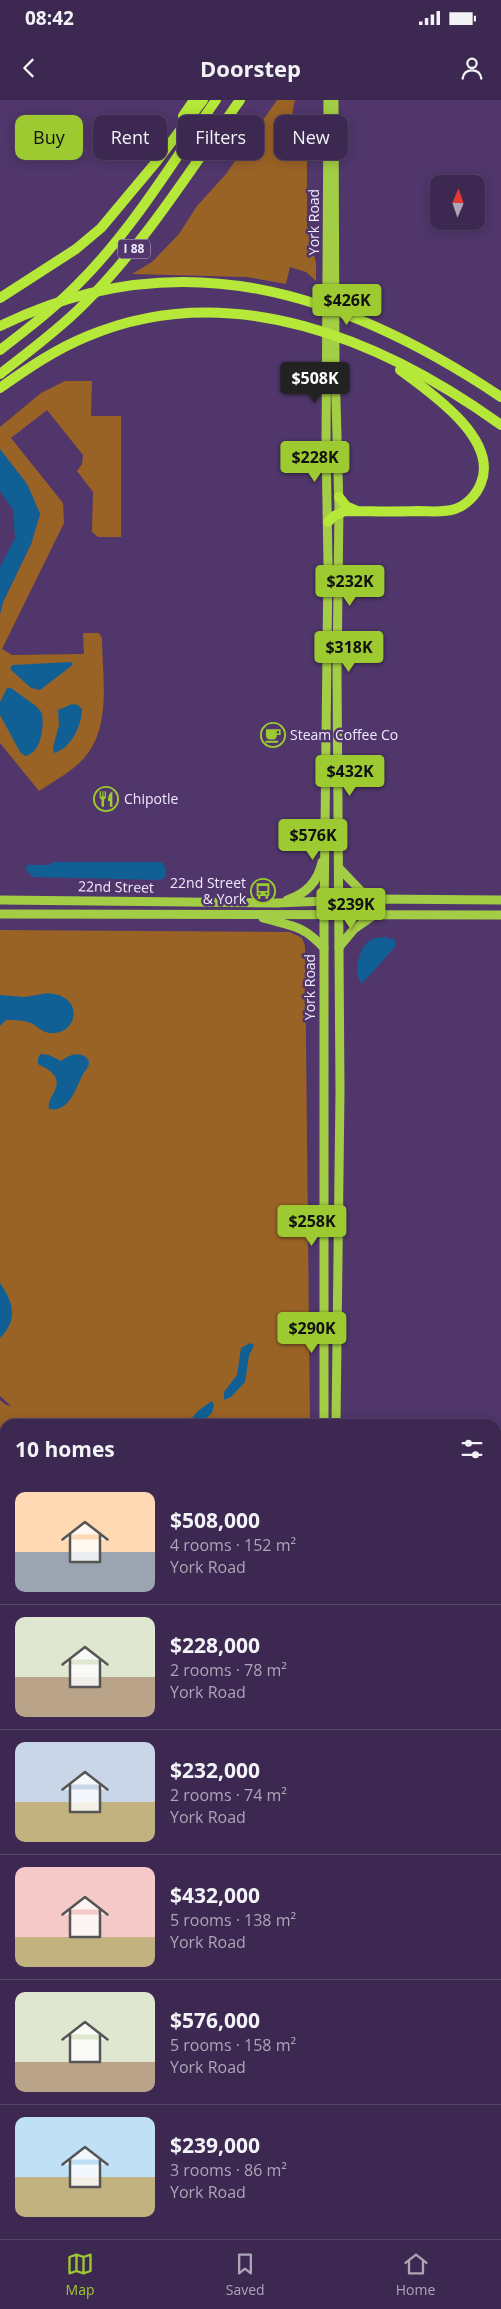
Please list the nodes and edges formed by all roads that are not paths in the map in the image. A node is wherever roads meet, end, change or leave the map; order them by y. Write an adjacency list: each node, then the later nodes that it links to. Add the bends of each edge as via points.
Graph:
1 (194, 100): 7 (highway)
2 (203, 100): 7 (highway, I 88)
3 (216, 100): 12 (highway, I 88, via 148,198 93,269 42,317)
4 (240, 100): 14 (highway, I 88, via 148,231 109,278 63,323)
5 (328, 100): 8 (main road, York Road)
6 (334, 100): 8 (main road, York Road)
7 (137, 184): 9 (highway, I 88, via 86,241)
8 (332, 287): 13 (main road, York Road)
9 (0, 298)
10 (0, 326): 16 (highway, via 86,293 141,283 178,280 254,288 342,314 399,339)
11 (359, 345): 15 (highway, via 308,326 262,316 213,312 165,315 122,324 81,339); 17 (highway, via 442,387); 19 (highway, via 402,372 451,411 478,443 485,467 483,480 475,494 457,508 446,511)
12 (0, 350)
13 (332, 365): 18 (main road, York Road); 21 (main road, York Road, via 326,444)
14 (0, 374)
15 (0, 388)
16 (501, 398)
17 (501, 425)
18 (339, 497): 19 (highway, via 346,506); 20 (main road, York Road)
19 (360, 511): 20 (highway)
20 (339, 513): 21 (highway); 23 (main road, York Road)
21 (328, 522): 22 (main road, York Road)
22 (325, 846): 26 (main road, York Road); 29 (main road, via 320,872 311,887 295,897)
23 (339, 868): 24 (main road, via 360,891); 27 (main road, York Road)
24 (374, 899): 27 (main road, 22nd Street); 28 (main road, 22nd Street)
25 (0, 900): 29 (main road, 22nd Street)
26 (324, 900): 27 (main road, 22nd Street); 29 (main road, 22nd Street); 31 (main road, York Road)
27 (339, 900): 32 (main road, York Road)
28 (501, 900)
29 (277, 902)
30 (0, 914): 34 (main road, 22nd Street)
31 (324, 914): 32 (main road, 22nd Street); 34 (main road, 22nd Street); 37 (main road, York Road)
32 (339, 914): 33 (main road, 22nd Street); 36 (main road, York Road)
33 (374, 914): 35 (main road, 22nd Street); 36 (main road)
34 (250, 915): 37 (main road, via 298,927 311,934)
35 (501, 916)
36 (339, 946): 39 (main road, York Road)
37 (324, 948): 38 (main road, York Road)
38 (324, 1419)
39 (336, 1419)

